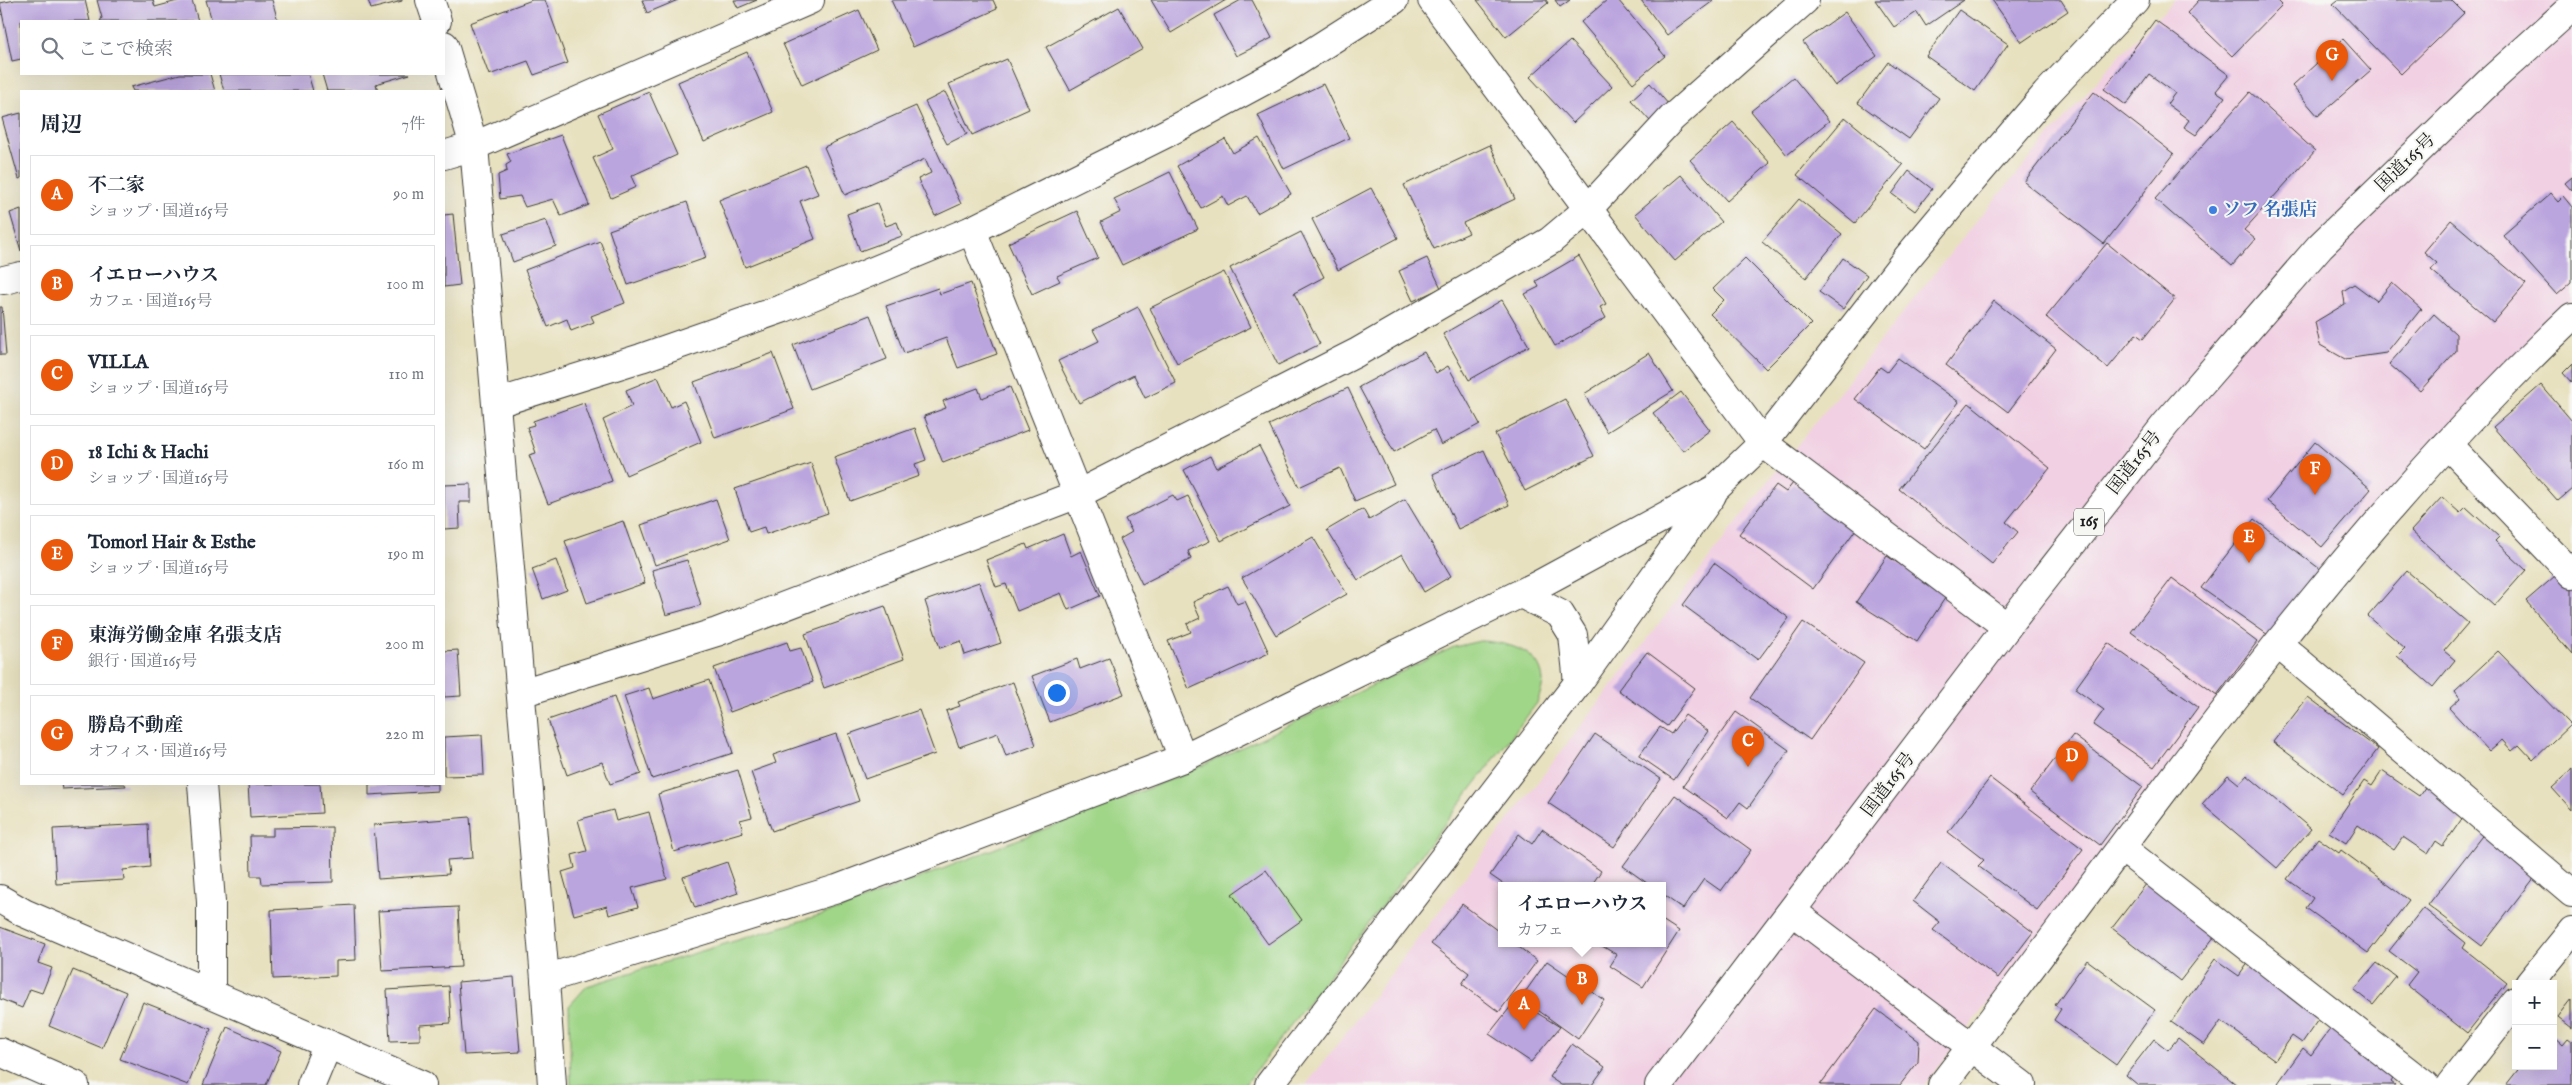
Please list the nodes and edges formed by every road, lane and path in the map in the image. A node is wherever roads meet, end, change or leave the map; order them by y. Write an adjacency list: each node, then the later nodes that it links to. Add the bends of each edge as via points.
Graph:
1 (430, 0): 8 (main road)
2 (810, 0): 10 (main road)
3 (1394, 0): 13 (main road, via 1275,74 1165,134)
4 (1432, 0): 12 (main road)
5 (1804, 0): 12 (main road, via 1672,118)
6 (2135, 0): 16 (main road, via 2046,94 1969,184)
7 (2572, 7): 22 (main road, 国道165号 / 165, via 2490,81 2320,246 2165,425)
8 (436, 20)
9 (445, 48): 10 (main road)
10 (474, 146): 11 (main road); 15 (main road)
11 (445, 155)
12 (1588, 210): 16 (main road); 19 (main road, via 1550,241 1356,354)
13 (972, 230): 15 (main road, via 784,308); 19 (main road)
14 (2572, 317): 17 (main road)
15 (497, 404): 25 (main road)
16 (1763, 443): 18 (main road); 22 (main road)
17 (2447, 444): 20 (main road); 23 (main road, via 2333,574)
18 (1716, 489): 21 (main road); 24 (main road)
19 (1078, 494): 25 (main road, via 717,632); 26 (main road)
20 (2572, 574)
21 (1521, 594): 24 (main road, via 1560,614 1574,635); 26 (main road)
22 (2007, 627): 31 (main road, 国道165号 / 165)
23 (2278, 644): 28 (main road); 29 (main road)
24 (1578, 683): 44 (main road)
25 (521, 693): 33 (main road)
26 (1183, 758): 33 (main road, via 837,889)
27 (202, 785): 35 (main road, via 211,902)
28 (2122, 848): 38 (main road); 48 (main road)
29 (2572, 893)
30 (0, 899): 35 (main road, via 24,913)
31 (1793, 912): 38 (main road); 45 (main road, 国道165号 / 165)
32 (2572, 931): 34 (main road)
33 (545, 979): 43 (main road)
34 (2532, 980)
35 (211, 993): 37 (main road)
36 (2512, 1005): 49 (main road)
37 (328, 1044): 41 (main road); 42 (main road)
38 (1972, 1046): 46 (main road); 47 (main road)
39 (0, 1052): 40 (main road)
40 (75, 1085)
41 (311, 1085)
42 (422, 1085)
43 (552, 1085)
44 (1269, 1085)
45 (1659, 1085)
46 (1942, 1085)
47 (2022, 1085)
48 (2425, 1085)
49 (2450, 1085)

